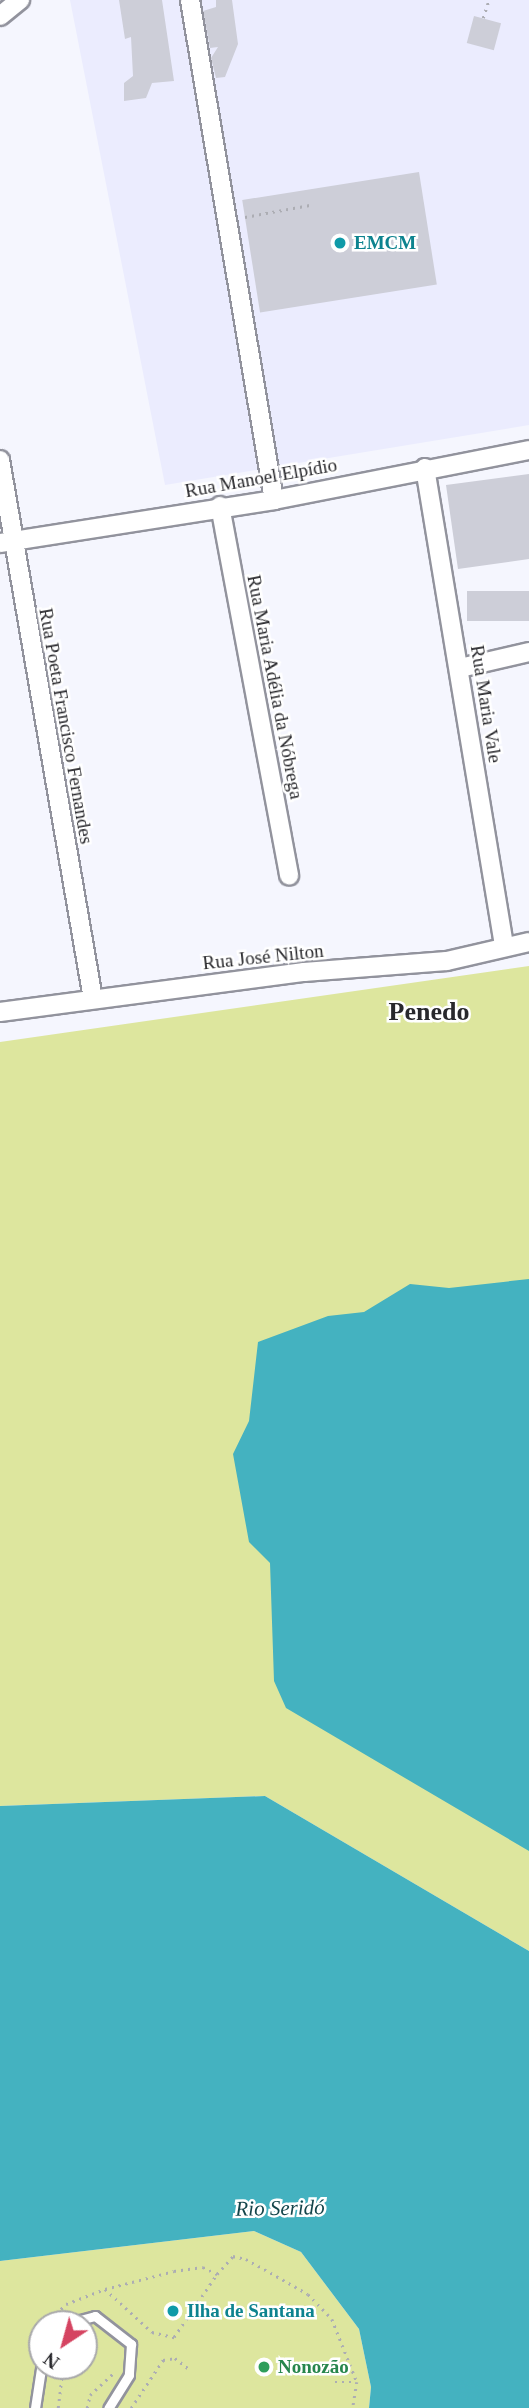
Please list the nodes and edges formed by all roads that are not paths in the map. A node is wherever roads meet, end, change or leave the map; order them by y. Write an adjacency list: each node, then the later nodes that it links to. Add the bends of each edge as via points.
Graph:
1 (20, 0): 3 (street)
2 (190, 0): 7 (street)
3 (0, 16)
4 (529, 450): 6 (street, Rua Manoel Elpídio)
5 (0, 460): 9 (street, Rua Poeta Francisco Fernandes)
6 (425, 468): 7 (street, Rua Manoel Elpídio); 11 (street, Rua Maria Vale)
7 (274, 500): 8 (street, Rua Manoel Elpídio)
8 (220, 506): 9 (street, Rua Manoel Elpídio); 12 (street, Rua Maria Adélia da Nóbrega)
9 (6, 542): 15 (street, Rua Poeta Francisco Fernandes)
10 (529, 652): 11 (street)
11 (460, 668): 14 (street, Rua Maria Vale)
12 (289, 876)
13 (529, 942): 14 (street, Rua José Nilton)
14 (504, 947): 15 (street, Rua José Nilton, via 447,961)
15 (93, 999): 16 (street, Rua José Nilton)
16 (0, 1012)
17 (98, 2318): 20 (lane, via 131,2344 129,2375)
18 (39, 2380): 19 (lane)
19 (35, 2408)
20 (108, 2408)

